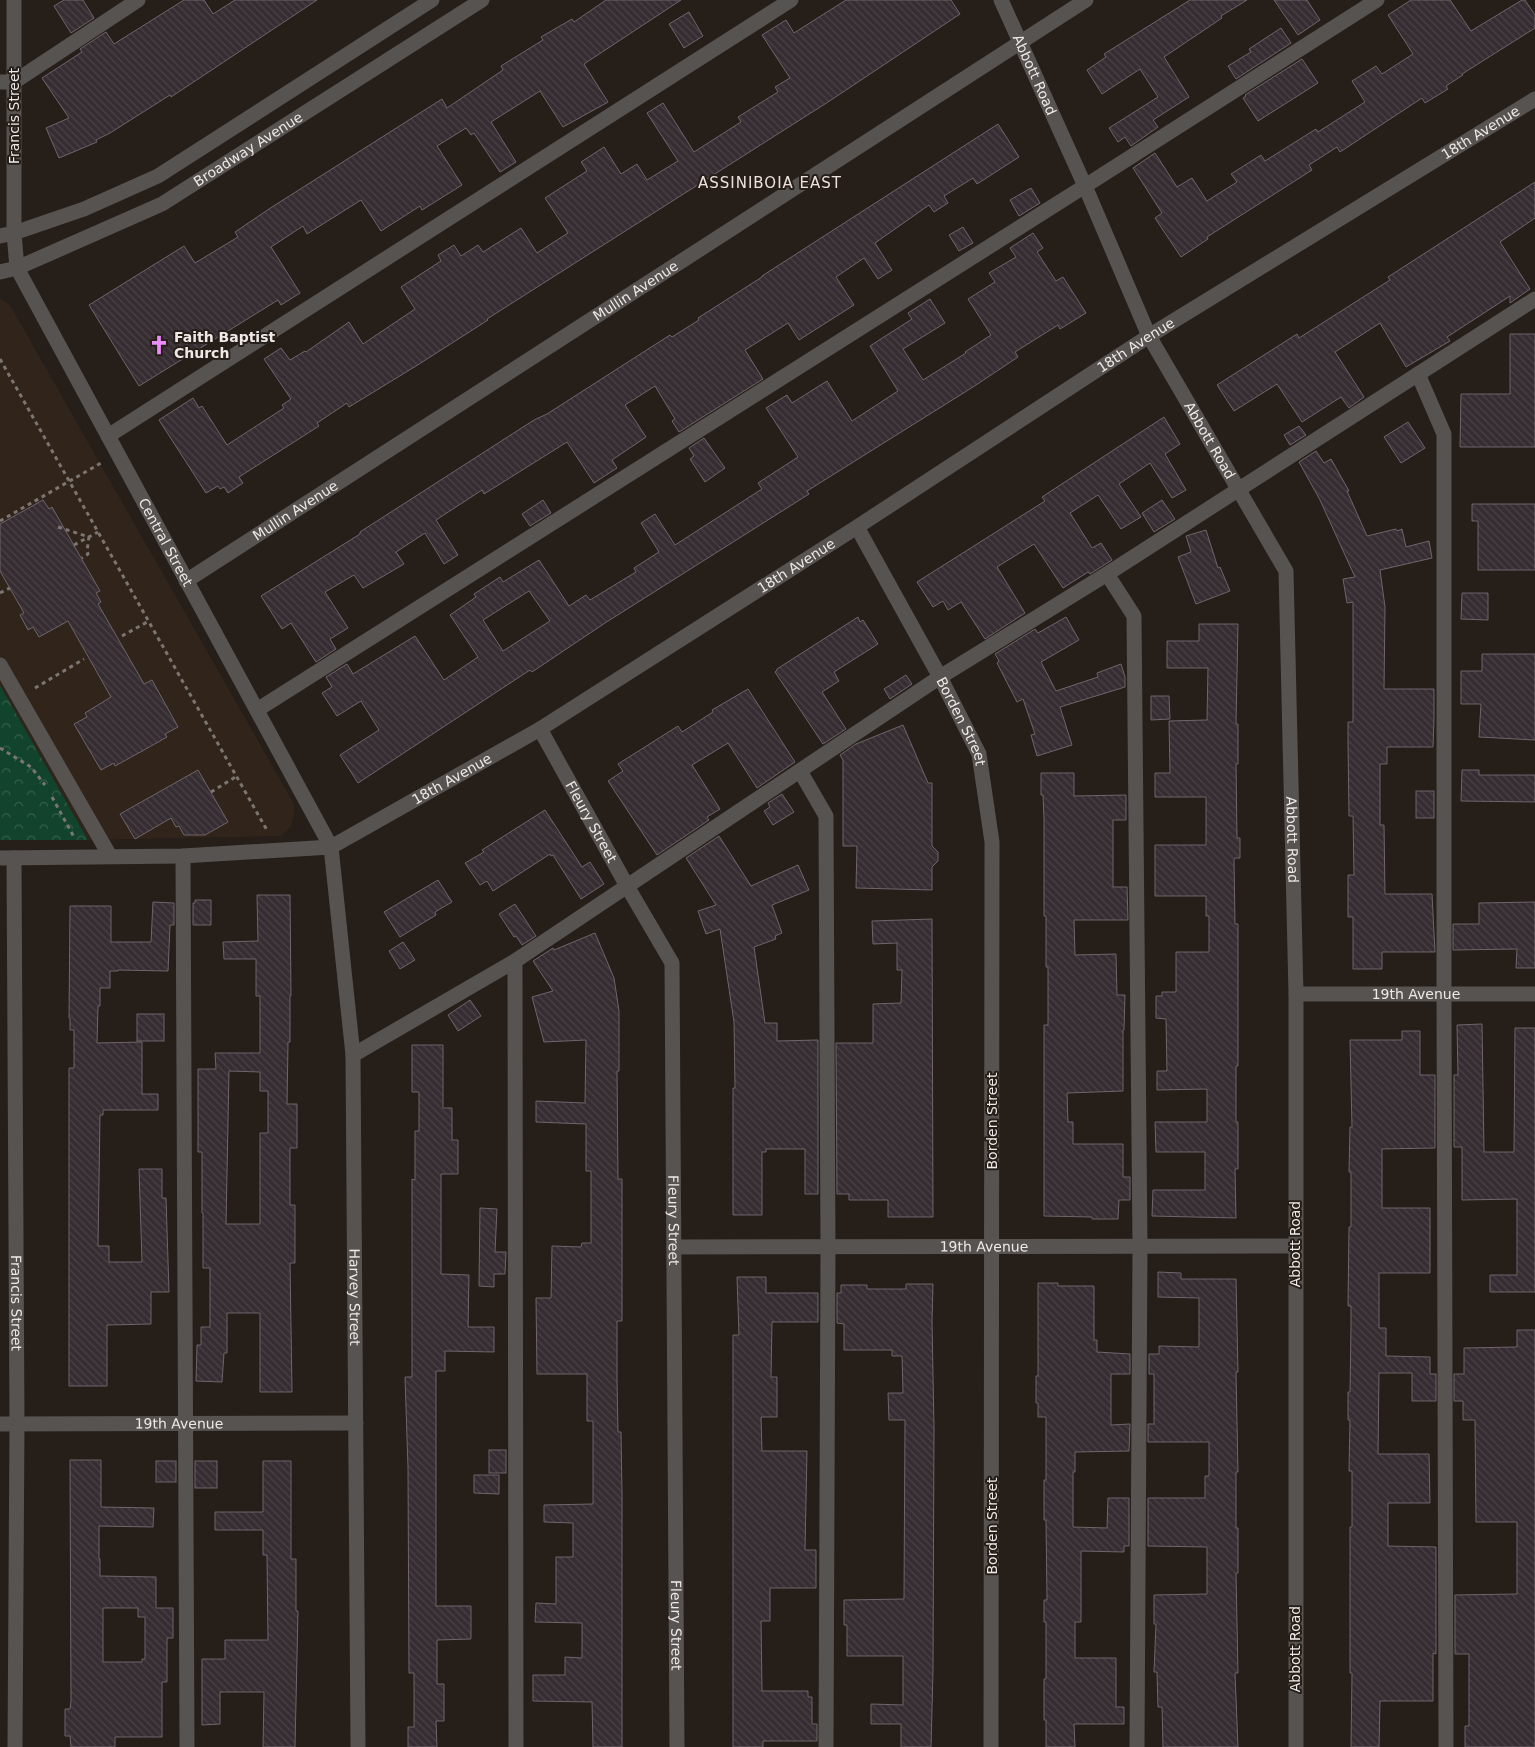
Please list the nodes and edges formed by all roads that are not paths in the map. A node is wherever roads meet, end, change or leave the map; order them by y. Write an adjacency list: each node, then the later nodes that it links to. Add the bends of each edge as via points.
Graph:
1 (14, 0): 11 (street, Francis Street)
2 (138, 0): 11 (street)
3 (432, 0): 10 (street, Broadway Avenue)
4 (482, 0): 13 (street, Broadway Avenue)
5 (791, 0): 21 (street)
6 (1001, 0): 9 (street, Abbott Road)
7 (1086, 0): 9 (street, Mullin Avenue)
8 (1377, 0): 14 (street)
9 (1019, 42): 14 (street, Abbott Road); 25 (street, Mullin Avenue)
10 (310, 78): 13 (street); 15 (street, Broadway Avenue, via 158,176 84,209)
11 (7, 82): 15 (street, Francis Street)
12 (1535, 99): 19 (street, 18th Avenue)
13 (324, 101): 16 (street, Broadway Avenue, via 162,204)
14 (1086, 186): 19 (street, Abbott Road); 28 (street)
15 (7, 234): 16 (street, Central Street)
16 (17, 268): 17 (street, Broadway Avenue); 21 (street, Central Street)
17 (0, 272)
18 (1535, 299): 20 (street)
19 (1149, 336): 22 (street, Abbott Road); 23 (street, 18th Avenue)
20 (1418, 374): 22 (street); 39 (street, via 1444,434)
21 (108, 436): 25 (street, Central Street)
22 (1239, 489): 24 (street); 37 (street, Abbott Road, via 1286,571)
23 (857, 527): 27 (street, Borden Street); 29 (street, 18th Avenue)
24 (1107, 574): 27 (street); 42 (street, via 1134,616)
25 (186, 581): 28 (street, Central Street)
26 (0, 665): 32 (street)
27 (940, 677): 30 (street); 41 (street, Borden Street, via 979,754 992,842)
28 (257, 710): 31 (street, Central Street)
29 (540, 729): 31 (street, 18th Avenue); 35 (street, Fleury Street)
30 (800, 771): 35 (street); 45 (street, via 826,816)
31 (331, 847): 33 (street, 18th Avenue); 40 (street, Harvey Street)
32 (110, 856): 33 (street, 18th Avenue); 34 (street, 18th Avenue)
33 (183, 856): 46 (street)
34 (7, 858): 49 (street, Francis Street)
35 (627, 886): 36 (street); 44 (street, Fleury Street, via 672,963)
36 (515, 961): 40 (street); 53 (street)
37 (1296, 994): 39 (street, 19th Avenue); 43 (street, Abbott Road)
38 (1535, 994): 39 (street, 19th Avenue)
39 (1444, 995): 59 (street)
40 (353, 1055): 47 (street, Harvey Street)
41 (993, 1246): 42 (street, 19th Avenue); 45 (street, 19th Avenue); 56 (street, Borden Street)
42 (1140, 1246): 43 (street, 19th Avenue); 57 (street)
43 (1295, 1246): 58 (street, Abbott Road)
44 (674, 1247): 45 (street, 19th Avenue); 54 (street, Fleury Street)
45 (828, 1248): 55 (street)
46 (184, 1423): 47 (street, 19th Avenue); 49 (street, 19th Avenue); 51 (street)
47 (356, 1423): 52 (street, Harvey Street)
48 (0, 1424): 49 (street, 19th Avenue)
49 (17, 1424): 50 (street, Francis Street)
50 (15, 1747)
51 (187, 1747)
52 (358, 1747)
53 (516, 1747)
54 (677, 1747)
55 (826, 1747)
56 (991, 1747)
57 (1137, 1747)
58 (1296, 1747)
59 (1446, 1747)

